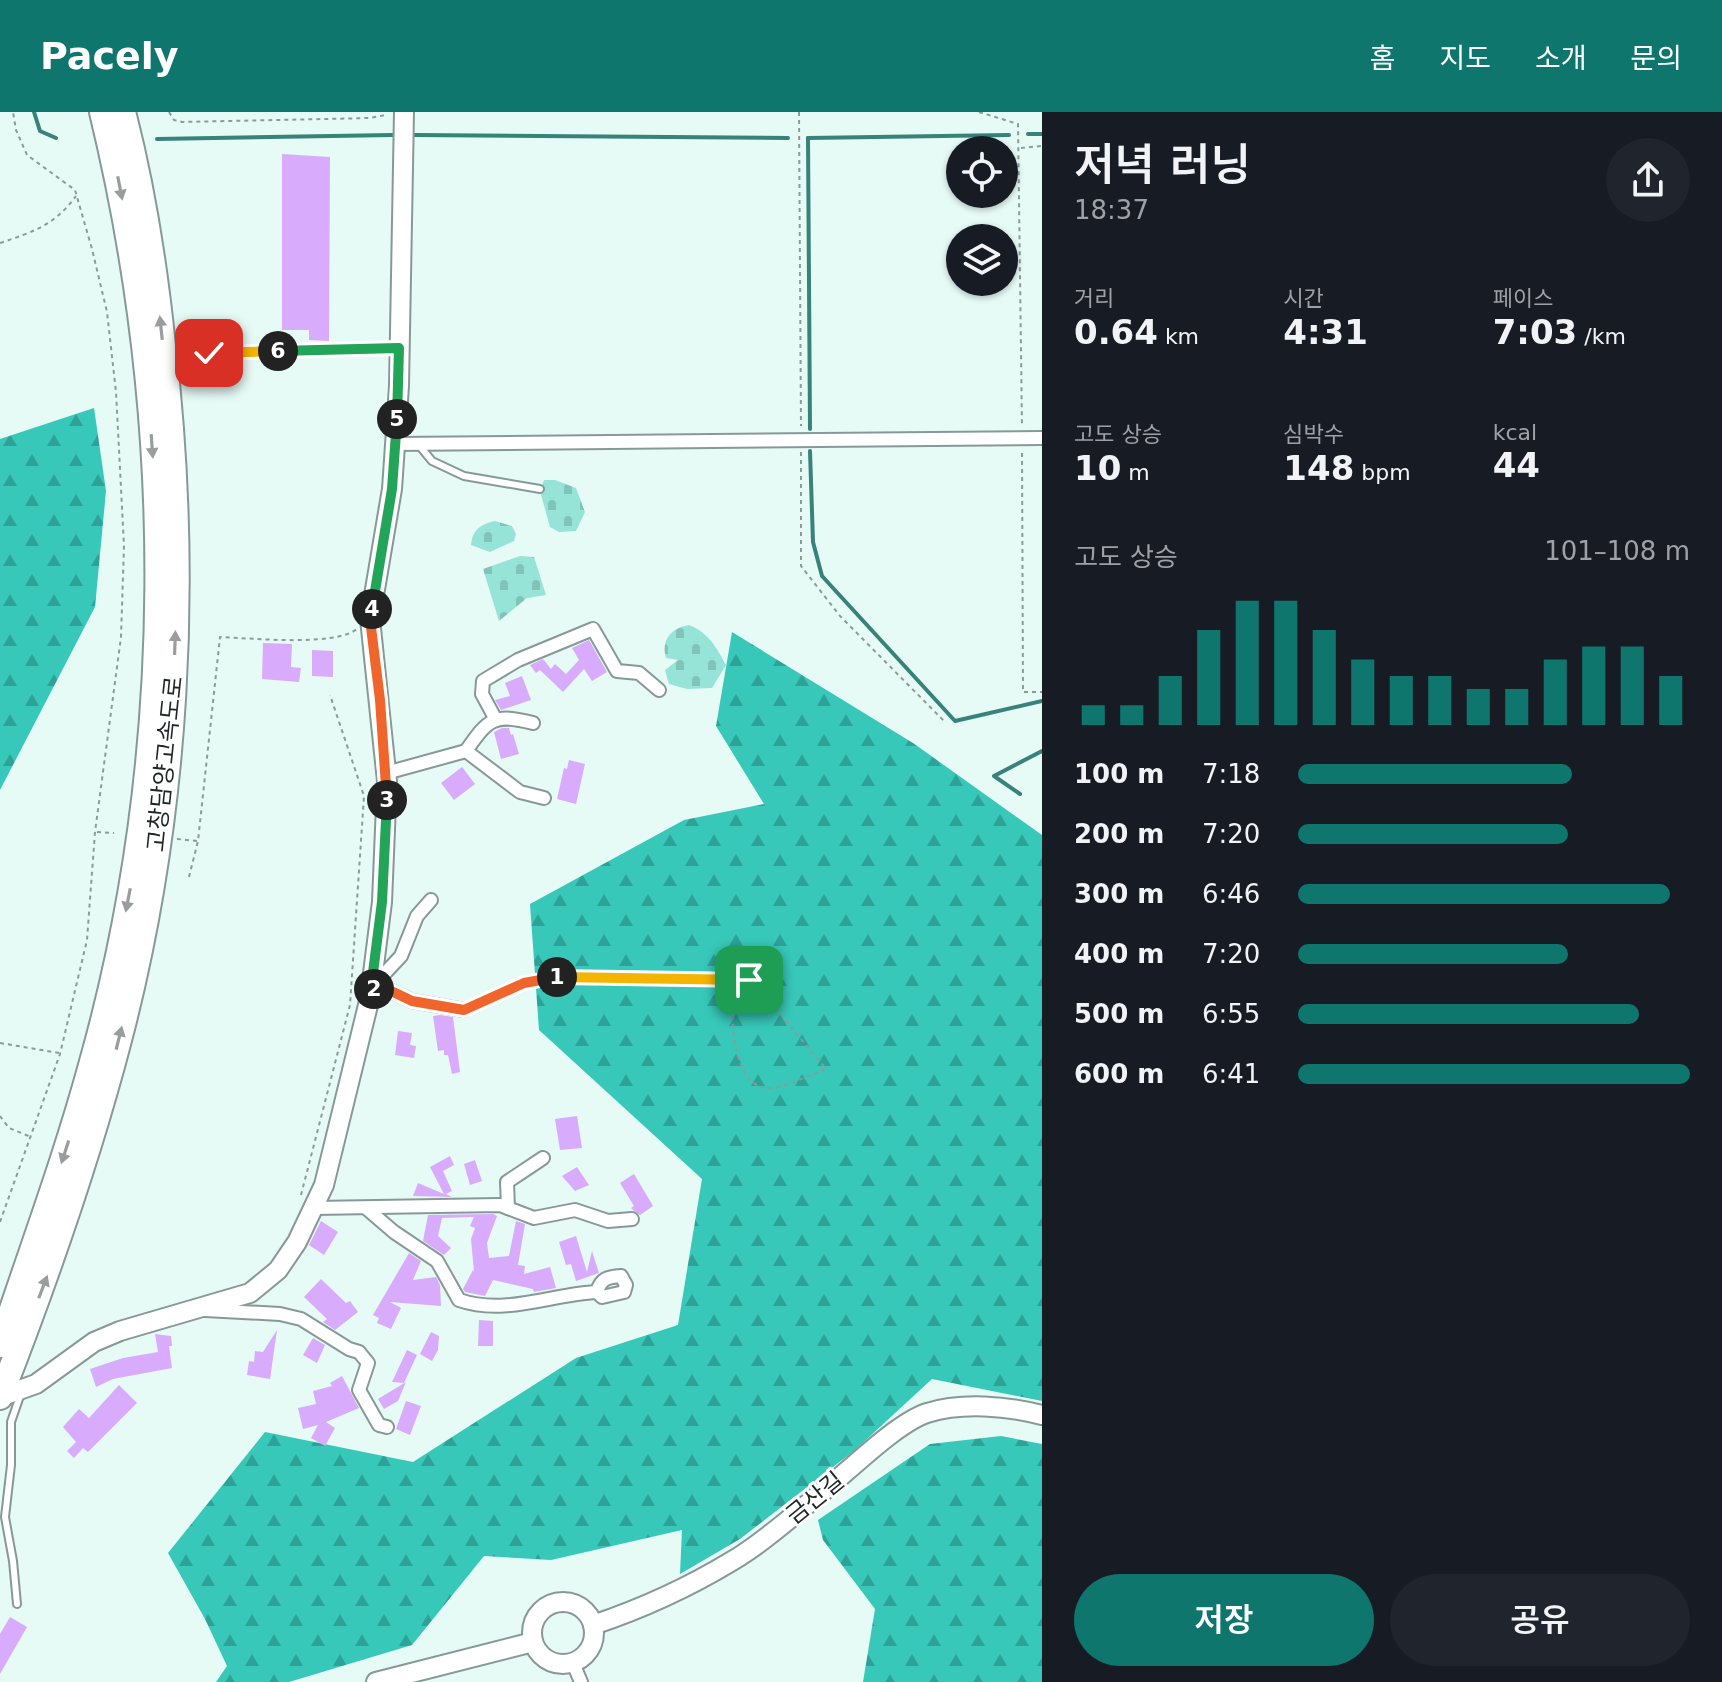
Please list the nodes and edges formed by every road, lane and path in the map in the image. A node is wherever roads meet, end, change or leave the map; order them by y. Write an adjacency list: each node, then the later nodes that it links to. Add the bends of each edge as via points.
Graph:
1 (13, 112): 9 (path, via 27,155)
2 (102, 112): 49 (highway, 고창담양고속도로, one-way to 49, via 130,242 148,391 156,545 153,708 132,875 93,1061)
3 (123, 112): 49 (highway, 고창담양고속도로, one-way to 3, via 51,1267 120,1038 156,860 168,768 176,623 175,470 159,304)
4 (169, 112): 6 (path, via 182,122)
5 (979, 112): 8 (path, via 1018,124)
6 (395, 114): 11 (street)
7 (1042, 146): 8 (path)
8 (1020, 149): 14 (path)
9 (77, 195): 10 (path, via 46,226); 27 (path, via 107,312 124,546 121,637)
10 (0, 243)
11 (399, 348): 12 (path); 15 (street)
12 (209, 353)
13 (1042, 438): 14 (street)
14 (1022, 439): 16 (street); 20 (path, via 1023,692)
15 (395, 444): 16 (street); 18 (street)
16 (418, 444): 17 (lane, via 432,461 464,476)
17 (540, 489)
18 (370, 619): 25 (street); 30 (path, via 350,634 327,639 220,637)
19 (659, 690): 22 (street, via 639,673 617,671 593,629 518,660 483,681 482,694)
20 (1042, 692)
21 (330, 695): 41 (path, via 364,796 350,1005)
22 (495, 718): 23 (street); 24 (street)
23 (533, 723)
24 (466, 751): 25 (street); 26 (street, via 520,792)
25 (386, 773): 34 (street, via 382,902)
26 (544, 798)
27 (95, 832): 28 (path); 37 (path, via 87,940)
28 (114, 833)
29 (175, 839): 30 (path)
30 (198, 841): 31 (path)
31 (189, 877)
32 (431, 900): 34 (street, via 417,916 401,956)
33 (730, 980): 33 (path, via 735,1046 744,1073 760,1087 775,1088 826,1069 765,989 749,980); 35 (path, via 555,977 524,983)
34 (371, 988): 35 (street); 42 (street)
35 (464, 1010)
36 (0, 1043): 37 (path)
37 (60, 1054): 39 (path)
38 (0, 1116): 39 (path, via 9,1128)
39 (32, 1138): 46 (path)
40 (543, 1158): 44 (street, via 507,1182)
41 (301, 1194)
42 (314, 1208): 43 (street); 48 (street, via 278,1270 265,1282 250,1293)
43 (366, 1208): 44 (street); 47 (street, via 437,1261 459,1300 495,1306)
44 (508, 1208): 45 (street, via 534,1218 575,1210 608,1221)
45 (632, 1219)
46 (0, 1222)
47 (597, 1292)
48 (194, 1310): 50 (street, via 94,1342 52,1374); 52 (street, via 290,1316 359,1352 368,1363 359,1390 379,1425)
49 (7, 1352): 50 (highway, 고창담양고속도로)
50 (8, 1395): 53 (lane, via 11,1465 5,1517)
51 (1042, 1415): 54 (street, 금산길, via 966,1407 925,1414 734,1561)
52 (387, 1427)
53 (17, 1604)
54 (593, 1625): 55 (street, via 574,1604 555,1603 539,1614); 56 (street, via 592,1646)
55 (533, 1642): 56 (street, via 546,1659); 57 (street)
56 (573, 1663): 58 (street)
57 (376, 1682)
58 (581, 1682)

